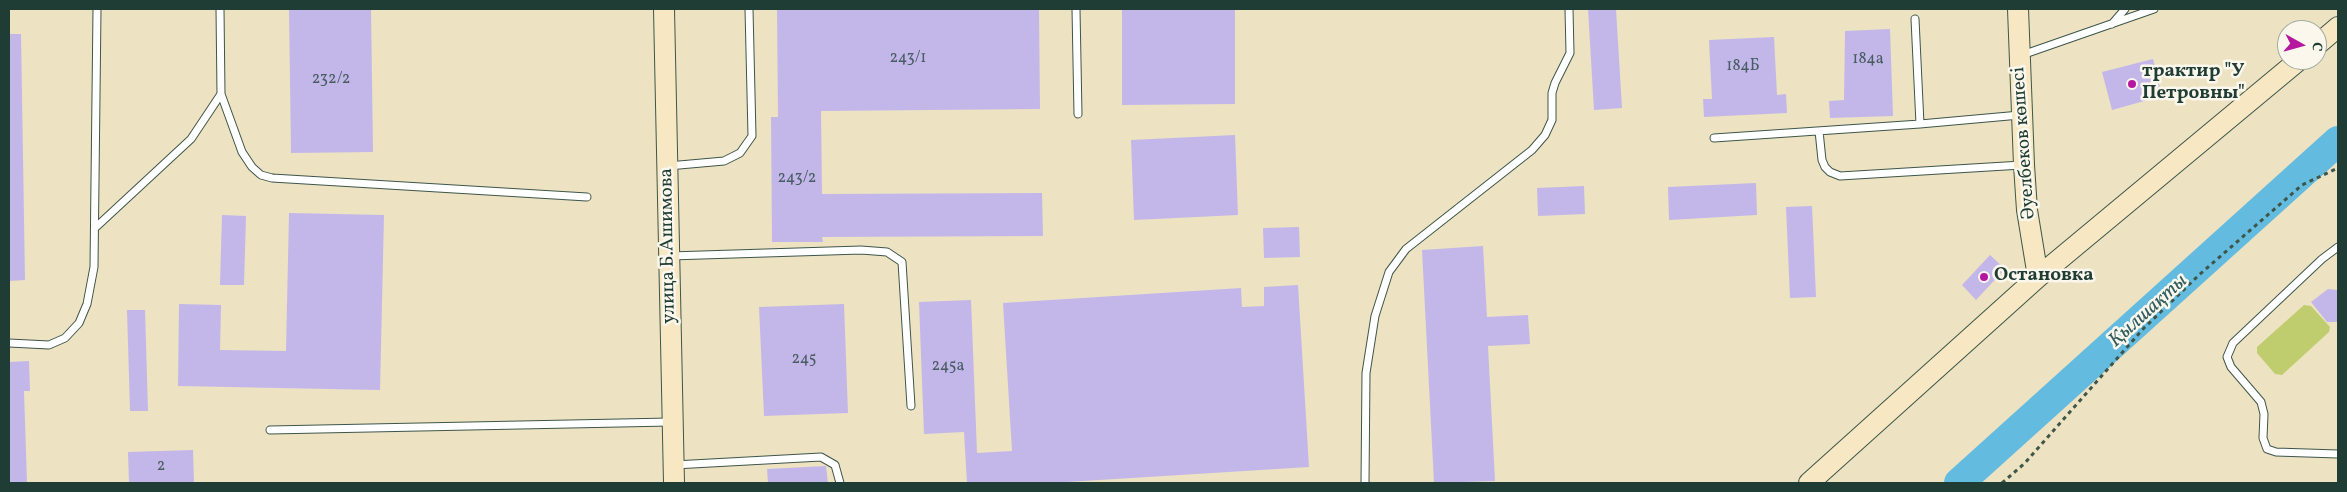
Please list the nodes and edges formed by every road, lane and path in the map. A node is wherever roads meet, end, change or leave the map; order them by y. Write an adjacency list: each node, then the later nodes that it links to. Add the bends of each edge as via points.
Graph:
1 (97, 9): 26 (lane)
2 (220, 9): 16 (lane)
3 (664, 9): 23 (street, улица Б.Ашимова)
4 (749, 9): 23 (lane, via 752,136 740,153 724,161)
5 (1076, 9): 17 (lane)
6 (1569, 9): 37 (lane, via 1570,53 1555,83 1552,120 1545,135 1532,150 1406,249 1389,272 1377,309 1366,373)
7 (2018, 9): 14 (street, Әуелбеков көшесі)
8 (2125, 9): 11 (lane)
9 (2154, 9): 11 (lane)
10 (1915, 19): 19 (lane)
11 (2112, 24): 14 (lane)
12 (2338, 27): 13 (street)
13 (2327, 36)
14 (2020, 56): 18 (street, Әуелбеков көшесі)
15 (2287, 70): 29 (street)
16 (222, 94): 25 (lane, via 242,152 261,175); 26 (lane, via 191,139)
17 (1078, 114)
18 (2021, 115): 19 (lane); 22 (street, Әуелбеков көшесі)
19 (1920, 124): 20 (lane)
20 (1819, 131): 21 (lane); 22 (lane, via 1825,167 1840,176)
21 (1714, 138)
22 (2024, 165): 29 (street, Әуелбеков көшесі, via 2027,210)
23 (668, 166): 28 (street, улица Б.Ашимова)
24 (2338, 168): 39 (path, via 2302,185 2199,275 2144,328 2026,464)
25 (587, 197)
26 (95, 228): 30 (lane, via 94,267 87,304 79,323 65,338 49,345)
27 (2338, 247): 34 (lane, via 2234,344 2227,356 2231,367 2261,402 2263,438 2267,448 2276,452)
28 (669, 256): 31 (lane, via 887,252 902,262); 32 (street, улица Б.Ашимова)
29 (2038, 277): 38 (street)
30 (9, 343)
31 (911, 406)
32 (673, 422): 33 (lane); 35 (street, улица Б.Ашимова)
33 (270, 430)
34 (2338, 454)
35 (674, 474): 36 (lane, via 821,456 835,464)
36 (840, 483)
37 (1365, 483)
38 (1809, 483)
39 (2002, 483)

